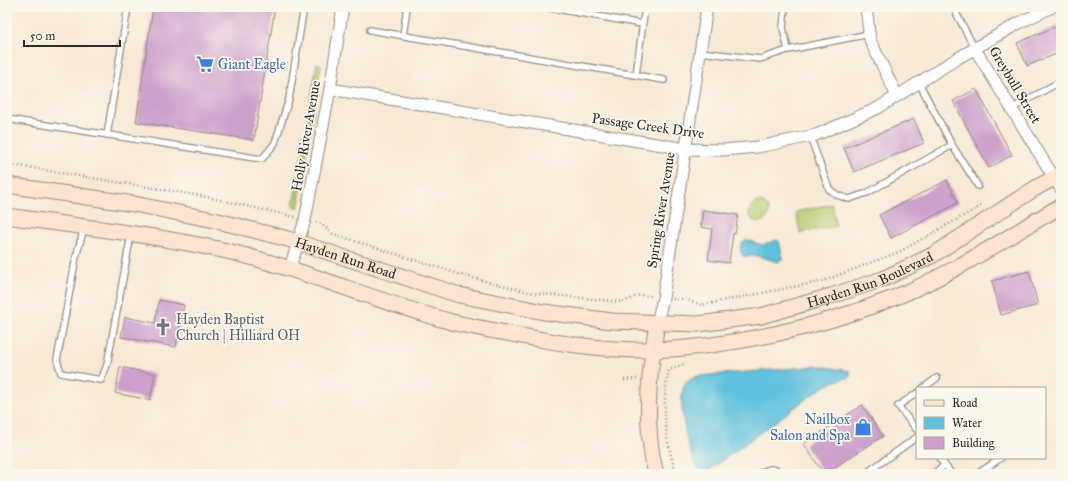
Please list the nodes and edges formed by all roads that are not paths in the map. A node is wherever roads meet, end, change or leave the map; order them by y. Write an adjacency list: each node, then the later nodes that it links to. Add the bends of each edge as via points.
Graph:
1 (128, 7): 27 (lane)
2 (304, 7): 27 (lane, via 289,99 275,143 262,159)
3 (343, 7): 23 (street, Holly River Avenue)
4 (407, 7): 15 (lane)
5 (546, 7): 12 (lane)
6 (645, 7): 12 (lane)
7 (707, 7): 18 (street, Spring River Avenue)
8 (785, 7): 17 (lane, via 783,28)
9 (866, 7): 14 (street)
10 (953, 7): 16 (lane)
11 (1047, 8): 16 (street, Passage Creek Drive)
12 (642, 24): 19 (lane)
13 (370, 30): 15 (lane)
14 (869, 34): 17 (lane); 24 (street)
15 (403, 36): 19 (lane)
16 (975, 49): 22 (street, Passage Creek Drive); 25 (street, Greybull Street)
17 (788, 50): 18 (lane, via 760,59)
18 (700, 52): 30 (street, Spring River Avenue)
19 (636, 75): 20 (lane)
20 (664, 80)
21 (1061, 81): 25 (lane)
22 (919, 84): 24 (street, Passage Creek Drive); 29 (lane)
23 (330, 89): 30 (street, Passage Creek Drive); 38 (street, Holly River Avenue, via 305,220)
24 (897, 96): 28 (street, Passage Creek Drive, via 878,108)
25 (1011, 109): 31 (street, Greybull Street)
26 (7, 118): 27 (lane)
27 (107, 134)
28 (810, 136): 29 (lane, via 829,189 837,196 849,199 867,193); 30 (street, Passage Creek Drive, via 758,147 723,150)
29 (952, 145): 33 (lane)
30 (686, 149): 40 (street, Spring River Avenue)
31 (1059, 180): 40 (main road, Hayden Run Boulevard, via 933,255 882,279 761,316 698,324)
32 (7, 185): 38 (main road, Hayden Run Road, via 134,204 214,220)
33 (978, 186)
34 (1061, 206): 41 (main road, Hayden Run Boulevard, via 942,275 892,298 837,317 767,335 701,347)
35 (7, 216): 36 (main road, Hayden Run Road)
36 (84, 227): 37 (main road, Hayden Run Road); 37 (lane, via 57,360 61,373 101,380 107,365)
37 (132, 234): 39 (main road, Hayden Run Road, via 231,252)
38 (298, 242): 39 (street, Holly River Avenue); 40 (main road, Hayden Run Road, via 459,295 544,312 612,321)
39 (290, 268): 41 (main road, Hayden Run Road, via 452,322 540,340 610,349)
40 (657, 323): 41 (main road)
41 (653, 350): 50 (main road, via 648,414 651,455)
42 (937, 378): 43 (lane)
43 (924, 387)
44 (916, 394): 45 (lane, via 898,406)
45 (916, 429)
46 (916, 438): 53 (lane)
47 (940, 459): 49 (lane)
48 (1000, 459): 56 (lane)
49 (945, 465): 54 (lane); 55 (lane)
50 (656, 474)
51 (758, 474): 52 (lane, via 768,469)
52 (782, 474)
53 (865, 474)
54 (933, 474)
55 (952, 474)
56 (977, 474)

